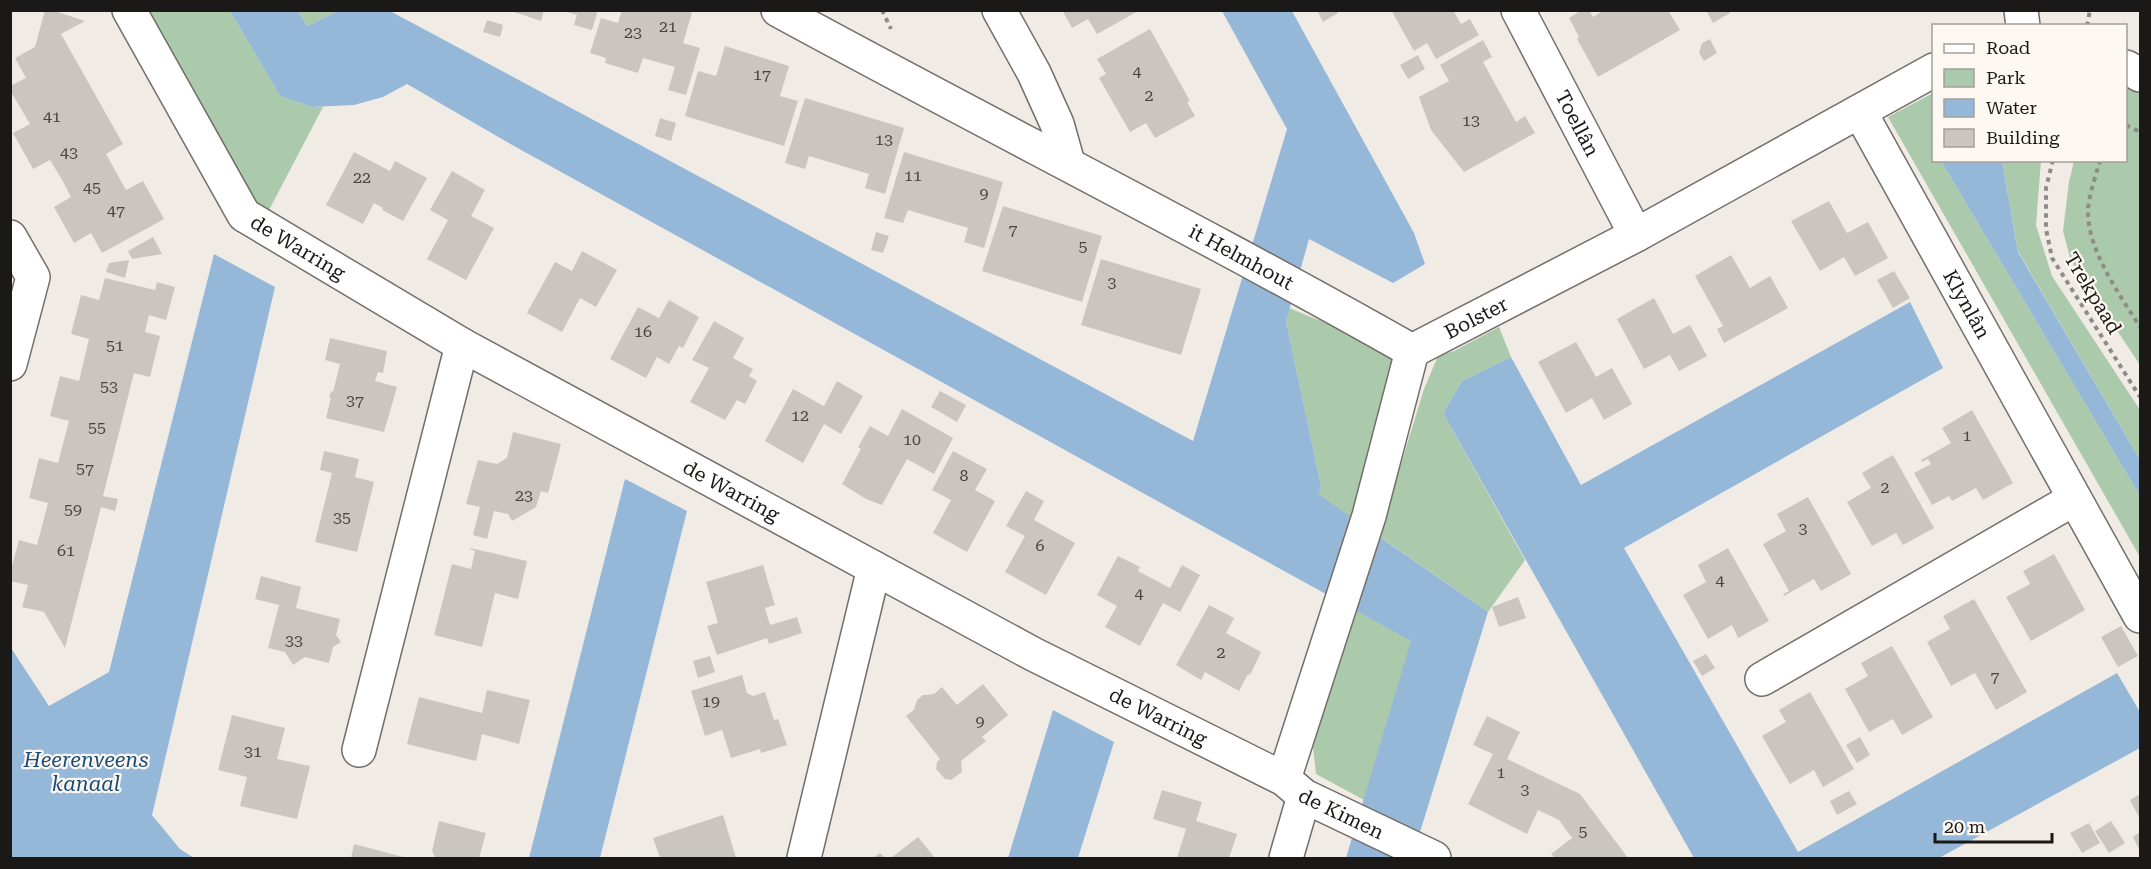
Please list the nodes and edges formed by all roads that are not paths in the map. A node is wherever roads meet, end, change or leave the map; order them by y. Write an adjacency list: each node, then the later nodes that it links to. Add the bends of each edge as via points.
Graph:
1 (129, 10): 10 (street, de Warring, via 244,215)
2 (778, 10): 7 (street, it Helmhout)
3 (999, 10): 7 (street, via 1057,124)
4 (1518, 10): 8 (street, Toellân)
5 (1932, 71): 6 (street, Bolster)
6 (1860, 112): 8 (street, Bolster); 13 (street, Klynlân)
7 (1068, 163): 11 (street, it Helmhout)
8 (1636, 235): 11 (street, Bolster)
9 (10, 237): 12 (street, via 33,277)
10 (462, 345): 14 (street, de Warring); 17 (street)
11 (1412, 351): 18 (street, via 1369,516 1338,613)
12 (10, 364)
13 (2074, 499): 15 (street, Klynlân); 16 (street)
14 (874, 568): 18 (street, de Warring); 20 (street)
15 (2140, 616)
16 (1762, 679)
17 (359, 750)
18 (1294, 788): 19 (street, de Kimen); 21 (street)
19 (1428, 856)
20 (804, 858)
21 (1286, 858)

